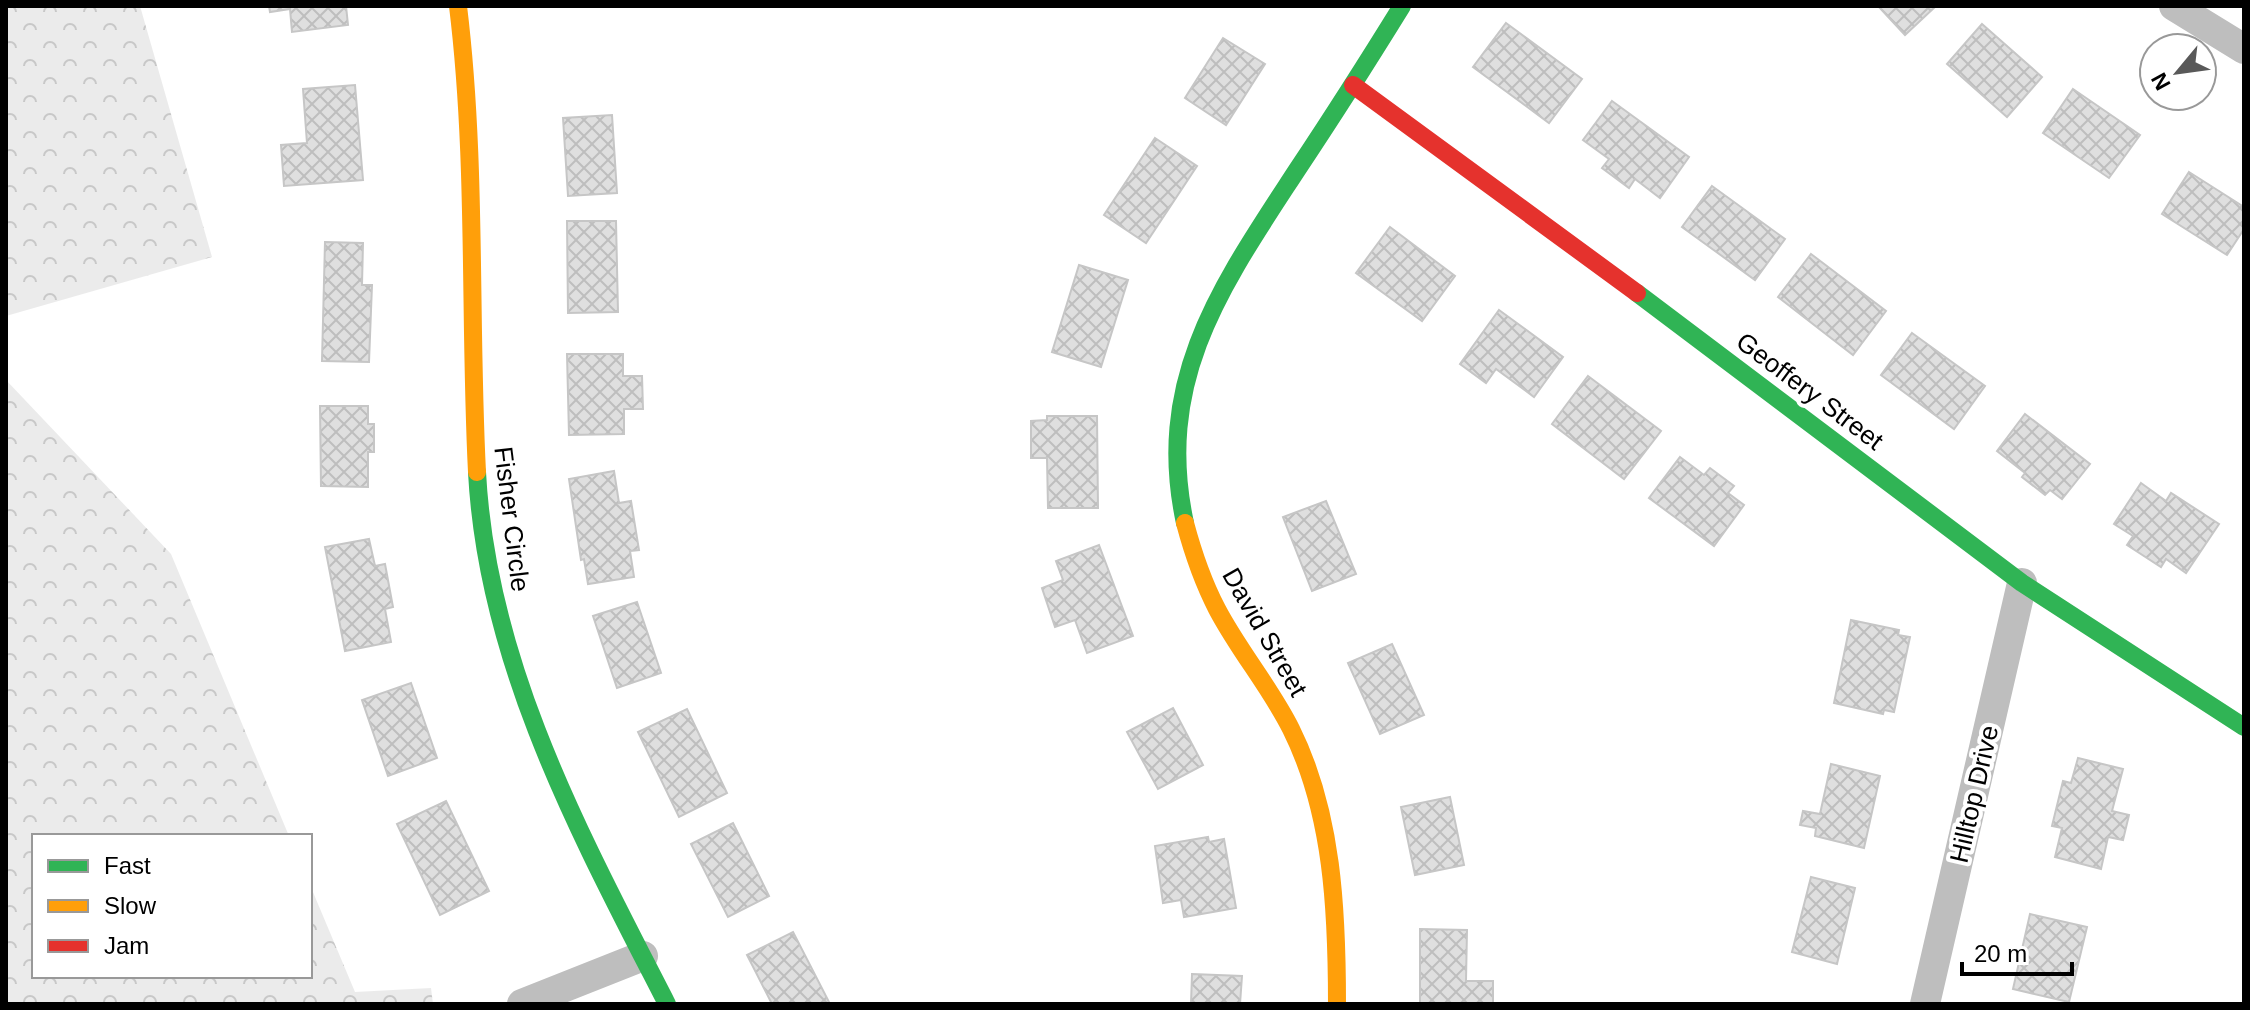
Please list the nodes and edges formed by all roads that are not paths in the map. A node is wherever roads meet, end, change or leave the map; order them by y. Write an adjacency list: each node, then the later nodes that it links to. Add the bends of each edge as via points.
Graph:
1 (458, 6): 8 (street, Fisher Circle, via 473,183 475,444 490,575 514,670 547,762)
2 (1402, 6): 5 (street, David Street)
3 (2174, 6): 4 (street)
4 (2244, 49)
5 (1353, 85): 6 (street, Geoffery Street); 11 (street, David Street, via 1230,275 1186,377 1177,437 1184,508 1201,575 1280,707 1312,785 1334,880)
6 (2022, 583): 7 (street, Geoffery Street); 12 (street, Hilltop Drive)
7 (2244, 727)
8 (643, 956): 9 (street); 10 (street, Fisher Circle)
9 (522, 1004)
10 (667, 1004)
11 (1337, 1004)
12 (1925, 1004)

